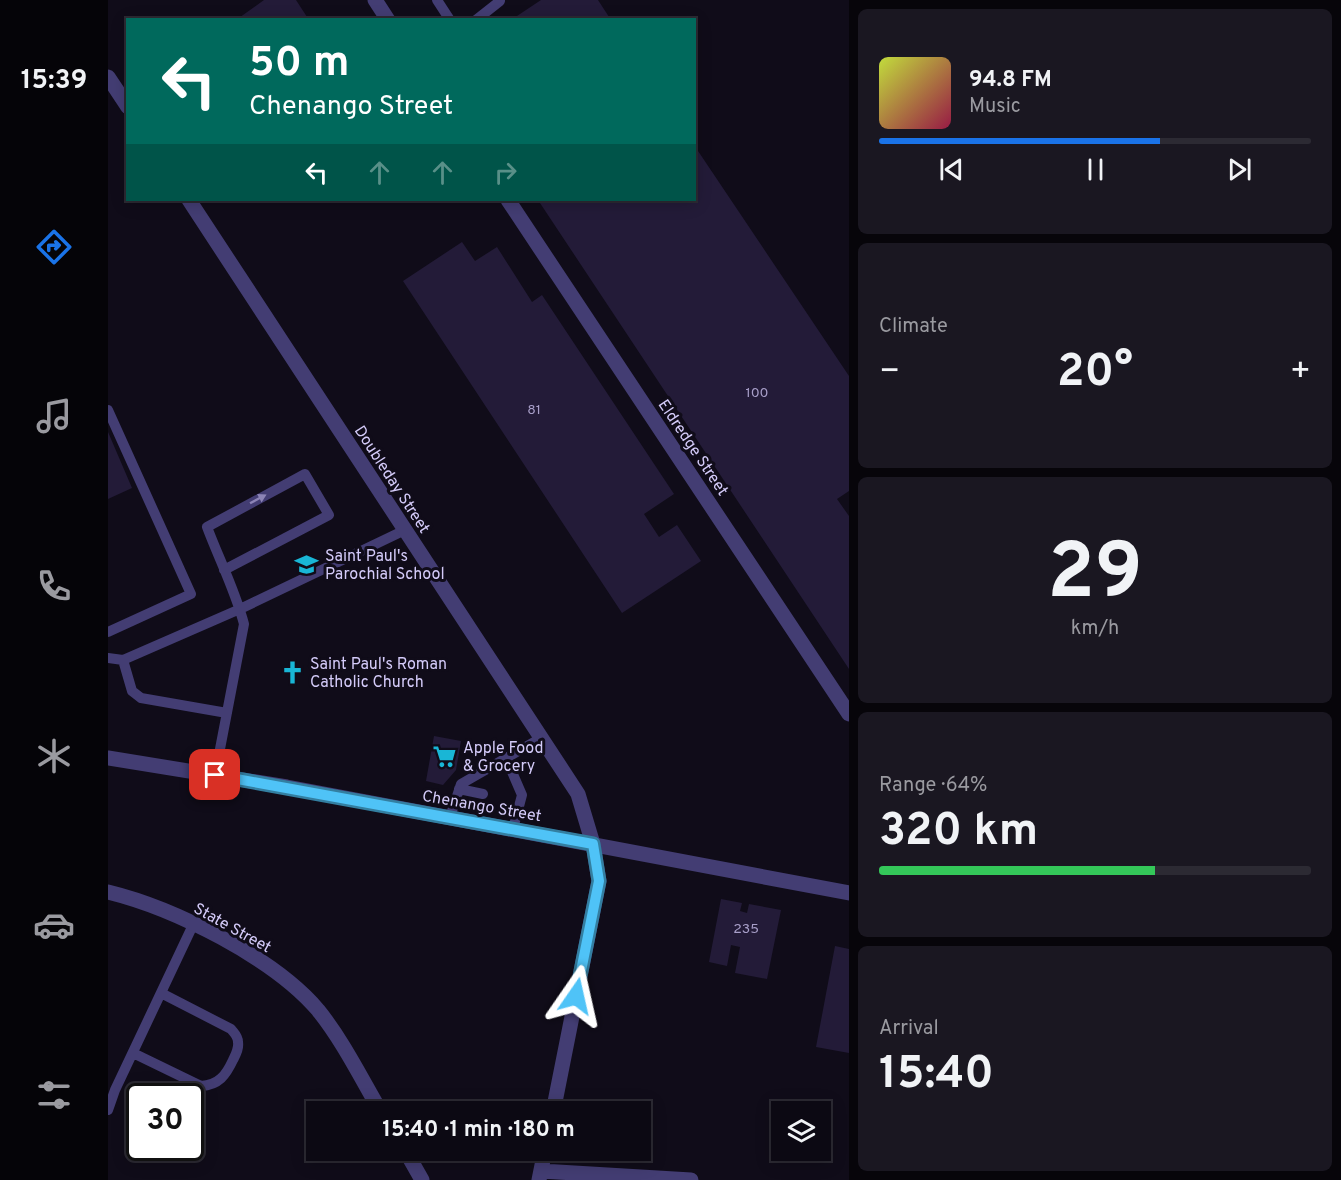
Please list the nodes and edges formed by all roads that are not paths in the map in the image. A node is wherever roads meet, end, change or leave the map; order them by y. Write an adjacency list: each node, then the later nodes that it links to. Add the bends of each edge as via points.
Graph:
1 (375, 0): 4 (street)
2 (437, 0): 5 (lane)
3 (500, 2): 6 (lane)
4 (387, 18)
5 (449, 18)
6 (479, 18)
7 (108, 77): 8 (street)
8 (126, 104)
9 (190, 201): 12 (street, Doubleday Street)
10 (509, 201): 19 (street, Eldredge Street)
11 (108, 410): 15 (lane, via 191,594)
12 (405, 530): 14 (lane); 20 (street, Doubleday Street)
13 (224, 570): 13 (lane, one-way to 13, via 207,527 305,474 329,515); 14 (lane)
14 (240, 609): 17 (lane); 18 (lane, via 244,624)
15 (108, 632)
16 (108, 658): 17 (lane)
17 (123, 660): 18 (lane, via 132,691 141,698)
18 (227, 713): 23 (lane)
19 (849, 714)
20 (541, 738): 22 (lane); 30 (street, Doubleday Street, via 578,794)
21 (108, 758): 23 (street, Chenango Street)
22 (506, 758): 24 (lane, via 461,784); 27 (lane, via 522,795)
23 (215, 775): 28 (street, Chenango Street)
24 (459, 789): 25 (lane); 28 (lane)
25 (483, 794)
26 (508, 799): 27 (lane)
27 (520, 802): 29 (lane)
28 (450, 817): 29 (street, Chenango Street)
29 (513, 829): 30 (street, Chenango Street)
30 (593, 844): 32 (street, Chenango Street); 37 (street, Doubleday Street, via 599,881)
31 (108, 892): 33 (street, State Street, via 130,897)
32 (849, 893)
33 (194, 925): 34 (lane); 36 (street, State Street, via 257,958 299,991 336,1035)
34 (161, 993): 35 (lane); 35 (lane, via 231,1029 237,1036 238,1050 226,1075 210,1086 201,1086)
35 (133, 1053): 38 (lane)
36 (375, 1101)
37 (555, 1101)
38 (108, 1110)
39 (411, 1161): 42 (street)
40 (543, 1161): 41 (street)
41 (540, 1176): 43 (street)
42 (422, 1180)
43 (691, 1180)

